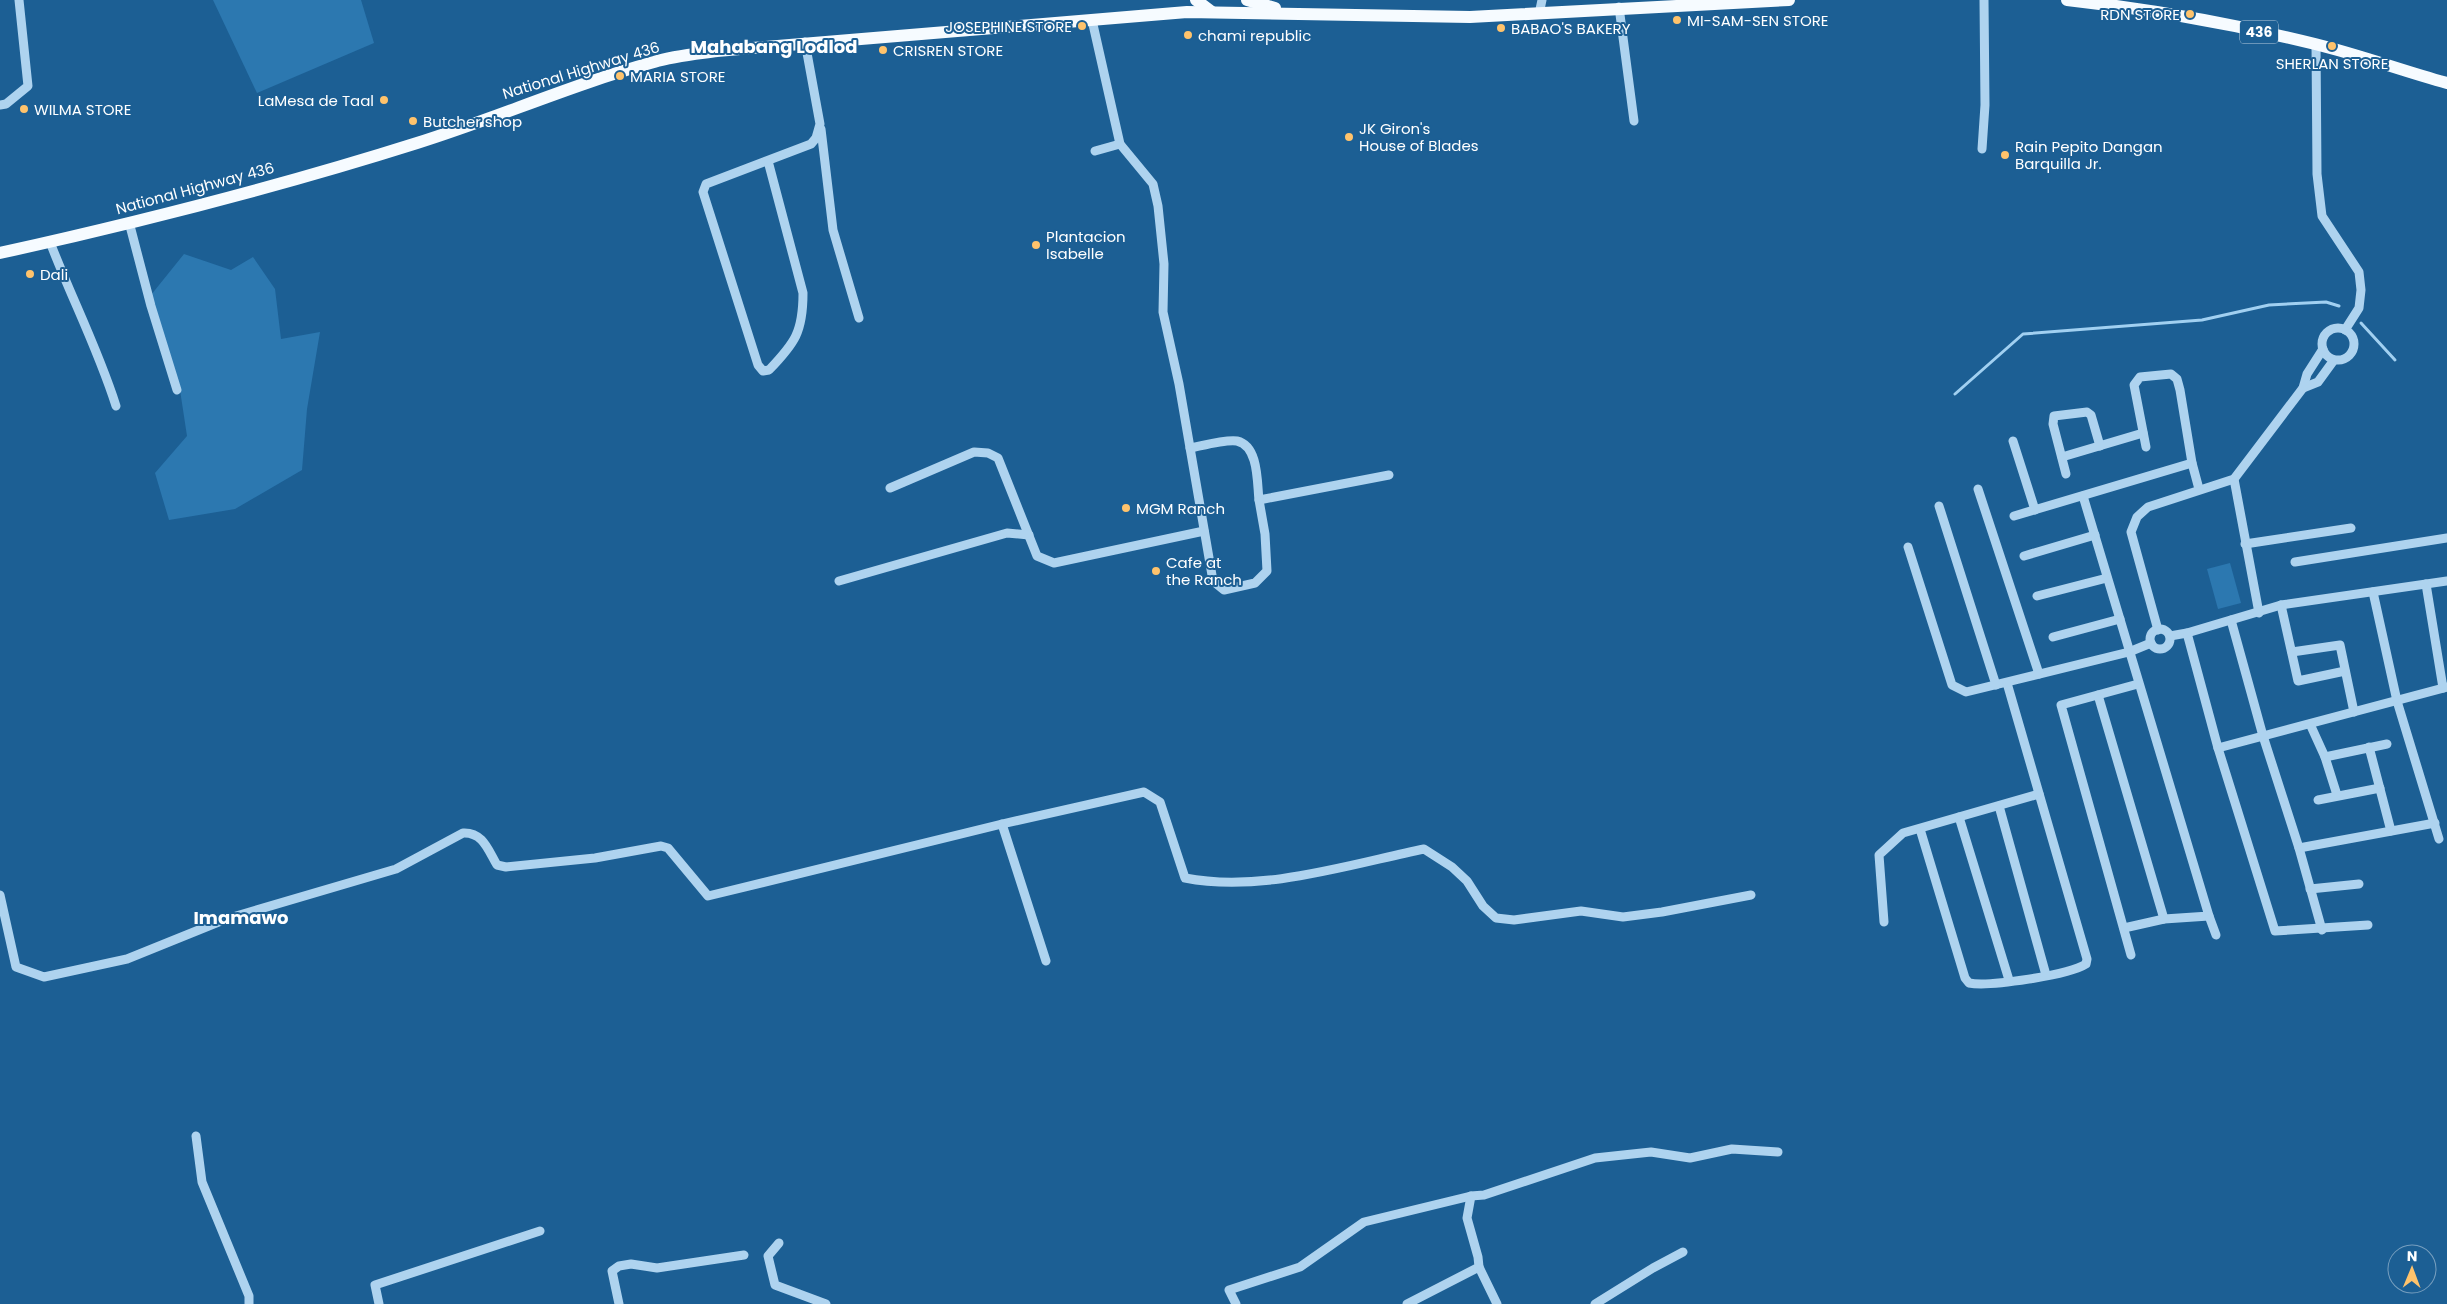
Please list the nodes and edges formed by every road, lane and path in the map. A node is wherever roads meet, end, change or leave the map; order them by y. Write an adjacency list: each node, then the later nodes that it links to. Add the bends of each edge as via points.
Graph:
1 (19, 0): 19 (street, via 28,86 6,104)
2 (1167, 0): 13 (main road)
3 (1196, 0): 11 (main road)
4 (1247, 0): 12 (main road)
5 (1542, 0): 14 (street)
6 (1790, 0): 9 (main road, National Highway 436)
7 (1984, 0): 23 (street)
8 (2067, 0): 17 (main road, 436, via 2184,16)
9 (1702, 2): 10 (main road, National Highway 436)
10 (1619, 7): 14 (main road, National Highway 436); 20 (street)
11 (1212, 12): 12 (main road, National Highway 436); 13 (main road, National Highway 436)
12 (1292, 13): 14 (main road, National Highway 436, via 1470,17)
13 (1160, 14): 15 (main road, National Highway 436)
14 (1539, 14)
15 (1092, 20): 16 (main road, National Highway 436); 22 (street)
16 (805, 42): 21 (street); 26 (main road, National Highway 436, via 655,61 550,94 419,142 320,172)
17 (2316, 44): 18 (main road, 436); 30 (street, via 2317,174 2322,216 2359,272 2361,290 2359,308)
18 (2447, 84)
19 (0, 105)
20 (1634, 120)
21 (820, 124): 25 (street, via 811,144); 29 (street, via 834,230)
22 (1120, 144): 24 (street); 39 (street, via 1153,184 1164,264 1163,312)
23 (1982, 149)
24 (1095, 151)
25 (768, 161): 25 (street, via 706,184 703,192 758,365 763,371 769,370 792,346 803,315 803,293)
26 (129, 222): 27 (main road, National Highway 436); 34 (street)
27 (50, 242): 28 (main road, National Highway 436); 35 (street, via 105,371)
28 (0, 253)
29 (859, 318)
30 (2345, 330): 31 (street, via 2334,329 2325,334); 32 (street, via 2353,337 2354,347 2349,357)
31 (2323, 350): 32 (street); 33 (street, via 2307,374)
32 (2334, 360): 33 (street, via 2318,382)
33 (2303, 388): 45 (street)
34 (177, 390)
35 (116, 406)
36 (2143, 433): 38 (street); 40 (street); 42 (street, via 2135,393 2136,380 2171,374 2177,379 2180,390)
37 (2014, 441): 52 (street)
38 (2100, 446): 41 (street); 41 (street, via 2091,415 2087,412 2060,414 2054,416 2053,424)
39 (1190, 448): 50 (street, via 1236,441 1246,446 1254,458); 55 (street)
40 (2146, 448)
41 (2062, 457): 43 (street)
42 (2192, 463): 48 (street); 49 (street)
43 (2066, 474)
44 (1389, 475): 50 (street)
45 (2234, 479): 48 (street); 59 (street)
46 (890, 488): 56 (street, via 974,452 988,453 998,458)
47 (1978, 489): 81 (street)
48 (2199, 489): 73 (street, via 2148,507 2137,518 2132,532)
49 (2083, 496): 52 (street); 57 (street)
50 (1259, 500): 55 (street, via 1267,571 1255,584 1224,590 1213,581)
51 (1939, 506): 84 (street)
52 (2035, 510): 53 (street)
53 (2014, 516)
54 (2351, 528): 59 (street)
55 (1204, 530): 56 (street, via 1054,563 1037,556)
56 (1029, 535): 64 (street, via 1007,533)
57 (2095, 535): 61 (street); 63 (street)
58 (2447, 538): 62 (street)
59 (2245, 544): 70 (street)
60 (1908, 547): 84 (street, via 1952,685 1966,692)
61 (2024, 556)
62 (2295, 562)
63 (2107, 578): 68 (street); 71 (street)
64 (839, 581)
65 (2447, 581): 66 (street)
66 (2426, 584): 67 (street); 85 (street)
67 (2373, 592): 69 (street); 87 (street)
68 (2037, 596)
69 (2280, 605): 70 (street); 79 (street)
70 (2259, 613): 72 (street)
71 (2120, 619): 76 (street); 78 (street)
72 (2231, 620): 74 (street); 90 (street)
73 (2158, 630): 75 (street); 77 (street, via 2153,633)
74 (2188, 633): 75 (street); 93 (street)
75 (2170, 636): 77 (street, via 2170,642 2164,649 2155,648)
76 (2053, 637)
77 (2151, 643): 78 (street)
78 (2129, 652): 81 (street); 83 (street)
79 (2292, 652): 80 (street, via 2340,645); 80 (street, via 2298,680)
80 (2345, 671): 88 (street)
81 (2039, 674): 82 (street)
82 (2007, 682): 84 (street); 96 (street)
83 (2138, 684): 86 (street); 111 (street)
84 (1996, 685)
85 (2445, 688): 87 (street)
86 (2098, 694): 112 (street); 115 (street, via 2061,705)
87 (2396, 700): 88 (street); 101 (street)
88 (2354, 712): 89 (street)
89 (2310, 724): 90 (street); 94 (street)
90 (2263, 736): 93 (street); 106 (street)
91 (2387, 744): 92 (street)
92 (2369, 747): 94 (street); 95 (street)
93 (2218, 748): 116 (street, via 2275,931)
94 (2325, 757): 97 (street)
95 (2380, 788): 97 (street); 104 (street)
96 (2039, 794): 99 (street); 120 (street, via 2087,959 2086,964 2079,968)
97 (2337, 795): 98 (street)
98 (2318, 800)
99 (1999, 806): 100 (street); 120 (street)
100 (1960, 817): 103 (street); 121 (street)
101 (2435, 823): 104 (street); 105 (street)
102 (1002, 824): 109 (street, via 708,896 668,848 661,846 595,858 506,867 497,865 482,839 472,833 463,833 396,869 226,918 127,959 44,977 16,967); 110 (street, via 1144,792 1160,802 1185,878 1210,883 1291,877 1424,849 1467,881 1483,906 1496,918 1514,920 1581,911 1622,917); 119 (street)
103 (1920, 829): 113 (street, via 1904,833 1879,855); 121 (street, via 1964,978 1974,984)
104 (2391, 831): 106 (street)
105 (2439, 839)
106 (2299, 848): 108 (street)
107 (2358, 884): 108 (street)
108 (2310, 889): 116 (street)
109 (0, 895)
110 (1751, 895)
111 (2208, 916): 112 (street); 117 (street)
112 (2164, 919): 115 (street)
113 (1884, 922)
114 (2368, 925): 116 (street)
115 (2124, 928): 118 (street)
116 (2322, 930)
117 (2216, 936)
118 (2131, 955)
119 (1046, 961)
120 (2046, 975): 121 (street)
121 (2009, 980)
122 (196, 1136): 130 (street, via 202,1182 249,1296)
123 (1778, 1152): 124 (street, via 1732,1149 1690,1158 1651,1152 1595,1158)
124 (1470, 1196): 129 (street, via 1467,1218); 134 (street, via 1364,1222 1300,1266 1229,1290)
125 (540, 1232): 131 (street, via 374,1285)
126 (779, 1243): 133 (street, via 768,1256 775,1285)
127 (1683, 1252): 137 (street)
128 (744, 1255): 132 (street, via 657,1268 631,1264 620,1266 612,1271)
129 (1479, 1267): 135 (street); 136 (street)
130 (249, 1304)
131 (379, 1304)
132 (619, 1304)
133 (826, 1304)
134 (1236, 1304)
135 (1407, 1304)
136 (1496, 1304)
137 (1595, 1304)

